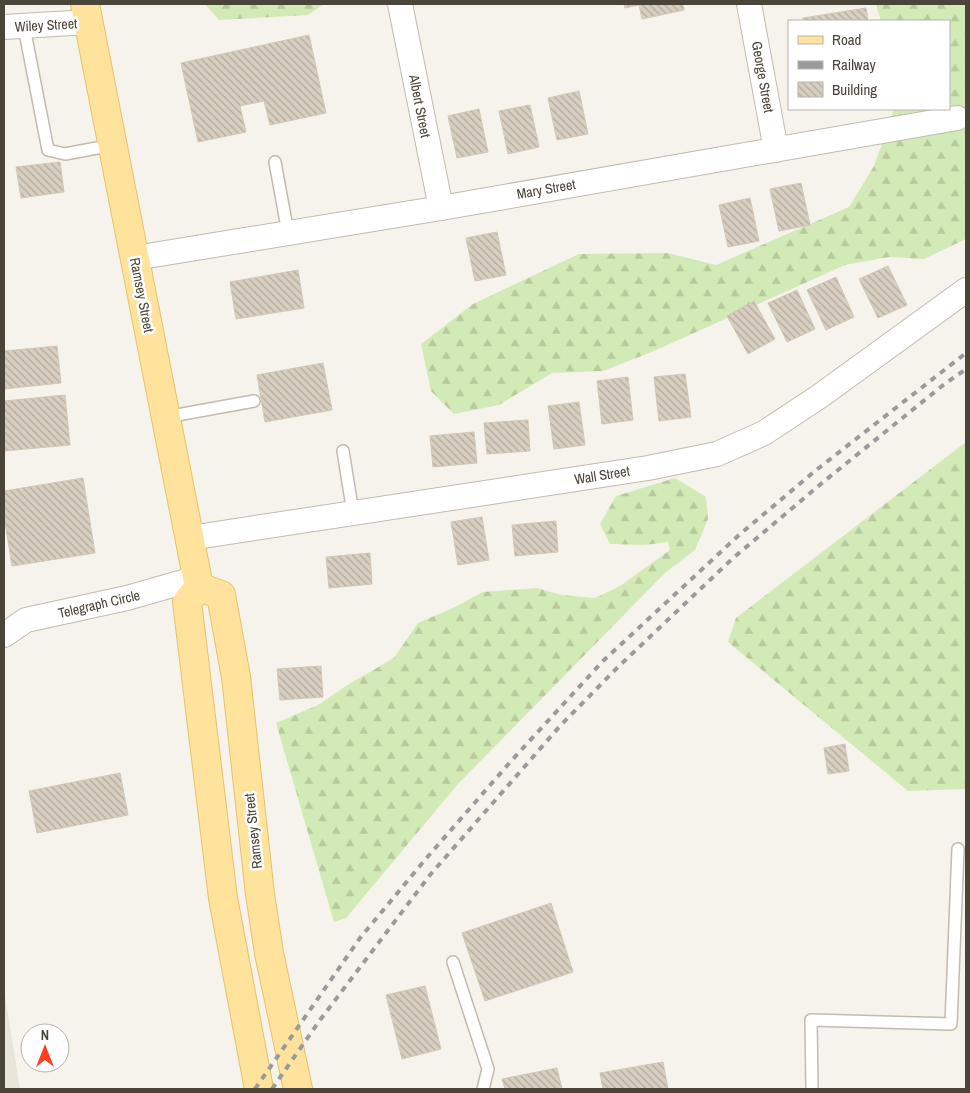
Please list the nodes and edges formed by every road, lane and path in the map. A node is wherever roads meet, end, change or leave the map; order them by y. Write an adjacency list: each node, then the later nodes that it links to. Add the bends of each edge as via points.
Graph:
1 (400, 4): 9 (street, Albert Street)
2 (750, 4): 7 (street, George Street)
3 (87, 13): 4 (street, Wiley Street); 6 (main road, Ramsey Street)
4 (14, 27): 6 (lane, via 48,150 65,154)
5 (957, 118): 7 (street, Mary Street)
6 (113, 145): 11 (main road, Ramsey Street)
7 (776, 150): 9 (street, Mary Street)
8 (275, 162): 10 (lane)
9 (441, 208): 10 (street, Mary Street)
10 (288, 234): 11 (street, Mary Street)
11 (135, 258): 14 (main road, Ramsey Street)
12 (966, 290): 16 (street, Wall Street, via 764,433 717,454 648,468)
13 (254, 400): 14 (lane)
14 (166, 417): 17 (main road, Ramsey Street)
15 (343, 451): 16 (lane)
16 (353, 513): 17 (street, Wall Street)
17 (190, 538): 18 (main road, Ramsey Street)
18 (198, 583): 19 (street, Telegraph Circle, via 26,620); 22 (main road, via 187,602 223,898); 23 (main road, Ramsey Street, via 221,595 236,677 269,953)
19 (4, 635)
20 (958, 849): 25 (lane, via 951,1024 811,1020)
21 (453, 962): 24 (lane, via 488,1069)
22 (259, 1089)
23 (298, 1089)
24 (483, 1089)
25 (812, 1089)

